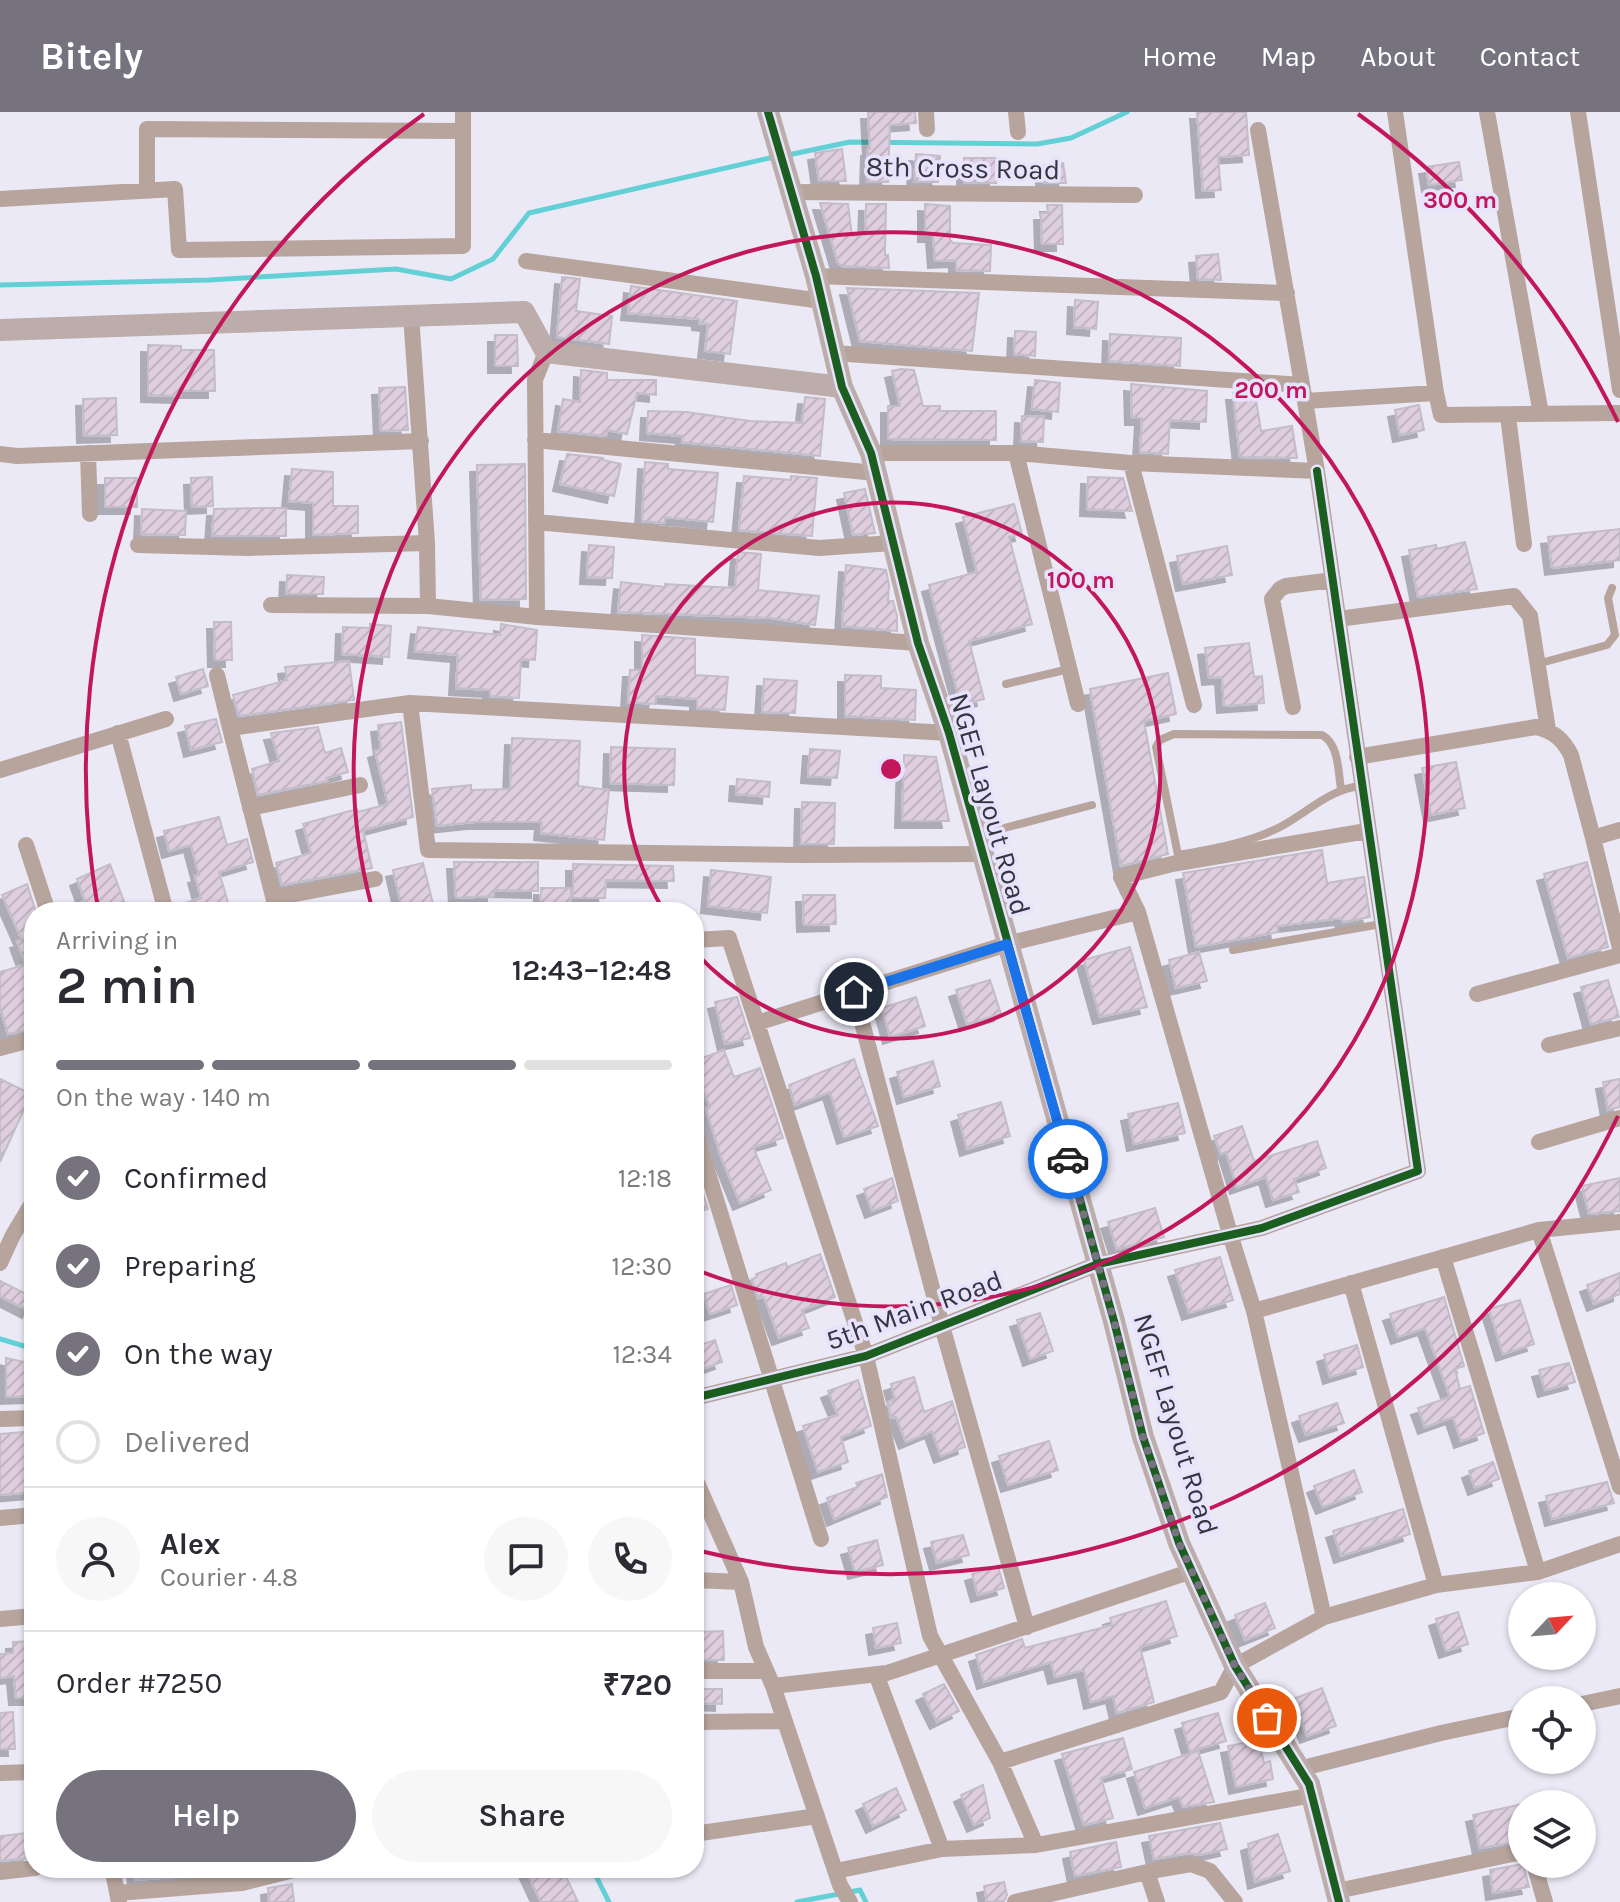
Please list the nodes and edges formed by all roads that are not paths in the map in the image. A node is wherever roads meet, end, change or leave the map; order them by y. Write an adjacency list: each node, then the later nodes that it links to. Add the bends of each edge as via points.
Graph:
1 (463, 112): 8 (street)
2 (768, 112): 11 (street, NGEF Layout Road)
3 (1016, 112): 9 (street)
4 (1395, 112): 25 (street)
5 (1487, 112): 27 (street)
6 (1578, 112): 23 (street)
7 (1258, 130): 16 (street)
8 (463, 131): 10 (street, via 147,129); 10 (street, via 463,246 179,250 175,189)
9 (1018, 132)
10 (147, 189): 13 (street)
11 (790, 192): 12 (street, 8th Cross Road); 15 (street, NGEF Layout Road)
12 (1135, 195)
13 (0, 199)
14 (526, 261): 17 (street)
15 (816, 276): 16 (street); 17 (street, NGEF Layout Road)
16 (1287, 293): 24 (street)
17 (822, 301): 21 (street, NGEF Layout Road)
18 (411, 315): 19 (street); 20 (street, via 524,312); 30 (street)
19 (0, 330)
20 (546, 352): 22 (street); 29 (street, via 535,380)
21 (833, 353): 22 (street, NGEF Layout Road); 24 (street)
22 (842, 387): 34 (street, NGEF Layout Road)
23 (1620, 390)
24 (1303, 393): 25 (street); 36 (street)
25 (1436, 393): 28 (street, via 1441,415)
26 (1620, 413): 27 (street)
27 (1541, 414): 28 (street)
28 (1508, 416): 41 (street)
29 (535, 440): 34 (street); 38 (street)
30 (421, 441): 31 (street); 39 (street)
31 (88, 453): 33 (street); 37 (street)
32 (1016, 453): 34 (street); 35 (street); 51 (street)
33 (0, 454)
34 (873, 463): 40 (street, NGEF Layout Road)
35 (1131, 463): 36 (street); 56 (street)
36 (1317, 471): 43 (street)
37 (90, 514)
38 (536, 522): 40 (street, via 819,548); 47 (street)
39 (427, 543): 42 (street); 46 (street)
40 (893, 543): 49 (street, NGEF Layout Road)
41 (1524, 544)
42 (138, 545)
43 (1333, 580): 48 (street); 57 (street, via 1286,586 1272,599)
44 (1612, 588): 50 (lane, via 1608,598 1615,635 1607,645)
45 (271, 605): 46 (street)
46 (428, 606): 47 (street)
47 (537, 617): 49 (street)
48 (1338, 619): 50 (street, via 1514,596 1530,616); 63 (street)
49 (918, 643): 62 (street, NGEF Layout Road)
50 (1537, 664): 60 (street)
51 (1069, 669): 53 (lane); 55 (street)
52 (217, 675): 59 (street)
53 (1006, 684)
54 (410, 703): 59 (street); 62 (street); 74 (street, via 428,850 802,855)
55 (1078, 704)
56 (1194, 705)
57 (1293, 707)
58 (166, 719): 61 (street)
59 (230, 728): 69 (street)
60 (1548, 730): 63 (street, via 1536,727); 72 (street, via 1571,755)
61 (118, 733): 64 (street); 77 (street)
62 (949, 733): 74 (street, NGEF Layout Road)
63 (1357, 757): 66 (street)
64 (0, 770)
65 (360, 785): 69 (street)
66 (1361, 786): 67 (lane); 71 (street)
67 (1341, 789): 67 (lane, via 1277,829 1178,855 1156,747 1174,734 1322,735 1333,746)
68 (1092, 805): 74 (lane)
69 (250, 808): 78 (street)
70 (1620, 830): 72 (street)
71 (1367, 831): 80 (street, via 1121,877); 81 (street)
72 (1593, 838): 84 (street)
73 (26, 845): 76 (street)
74 (980, 845): 83 (street, NGEF Layout Road)
75 (375, 879): 79 (street)
76 (45, 902)
77 (163, 902)
78 (275, 902)
79 (287, 902)
80 (1138, 912): 83 (street); 100 (street)
81 (1381, 924): 85 (lane); 100 (street, 5th Main Road, via 1418,1171 1262,1228)
82 (704, 939): 89 (street, via 729,938)
83 (1007, 944): 87 (street); 103 (street, NGEF Layout Road)
84 (1620, 948)
85 (1233, 950)
86 (1620, 955): 88 (street)
87 (854, 992): 89 (street); 106 (street)
88 (1477, 994)
89 (757, 1023): 107 (street)
90 (1620, 1028): 92 (street)
91 (24, 1042): 93 (street)
92 (1549, 1045)
93 (0, 1048)
94 (1620, 1118): 95 (street)
95 (1539, 1142)
96 (704, 1161): 108 (street)
97 (24, 1217): 102 (street)
98 (1620, 1222): 99 (street)
99 (1539, 1230): 101 (street); 112 (street)
100 (1230, 1234): 103 (street, 5th Main Road); 105 (street)
101 (1443, 1257): 104 (street); 119 (street)
102 (0, 1263)
103 (1098, 1264): 106 (street, 5th Main Road); 118 (street, NGEF Layout Road, via 1143,1437)
104 (1351, 1283): 105 (street); 122 (street)
105 (1254, 1311): 124 (street)
106 (942, 1326): 107 (street, 5th Main Road); 126 (street)
107 (866, 1356): 108 (street, 5th Main Road); 127 (street, via 930,1636)
108 (770, 1380): 109 (street, 5th Main Road); 116 (street)
109 (704, 1396)
110 (24, 1418): 111 (street)
111 (0, 1419)
112 (1620, 1487)
113 (704, 1499): 121 (street)
114 (24, 1516): 115 (street)
115 (0, 1518)
116 (821, 1539)
117 (1620, 1544): 119 (street)
118 (1192, 1571): 126 (street); 128 (street, NGEF Layout Road)
119 (1538, 1572): 122 (street)
120 (704, 1580): 121 (street)
121 (741, 1582): 131 (street)
122 (1436, 1585): 124 (street)
123 (24, 1617): 125 (street)
124 (1324, 1617): 128 (street)
125 (0, 1619)
126 (1027, 1627): 127 (street)
127 (940, 1656): 130 (street); 137 (street)
128 (1235, 1666): 137 (street, via 1221,1692); 138 (street, NGEF Layout Road)
129 (704, 1672): 131 (street)
130 (876, 1674): 131 (street); 145 (street)
131 (769, 1678): 135 (street)
132 (1620, 1696): 133 (street)
133 (1596, 1701)
134 (1508, 1719): 138 (street)
135 (784, 1721): 136 (street); 142 (street)
136 (704, 1722)
137 (1000, 1762): 144 (street)
138 (1299, 1769): 141 (street, NGEF Layout Road)
139 (24, 1772): 140 (street)
140 (0, 1773)
141 (1313, 1795): 144 (street); 154 (street, NGEF Layout Road)
142 (817, 1816): 143 (street); 151 (street)
143 (704, 1833)
144 (1036, 1845): 145 (street)
145 (942, 1849): 151 (street)
146 (1508, 1855): 154 (street)
147 (24, 1869): 148 (street)
148 (0, 1872)
149 (1147, 1872): 153 (street); 158 (street); 159 (street, via 1191,1864 1210,1871)
150 (262, 1878): 155 (street)
151 (838, 1878): 156 (street)
152 (1538, 1878): 160 (street)
153 (1078, 1895): 157 (street)
154 (1338, 1896)
155 (118, 1897)
156 (850, 1902)
157 (1015, 1902)
158 (1157, 1902)
159 (1235, 1902)
160 (1545, 1902)

